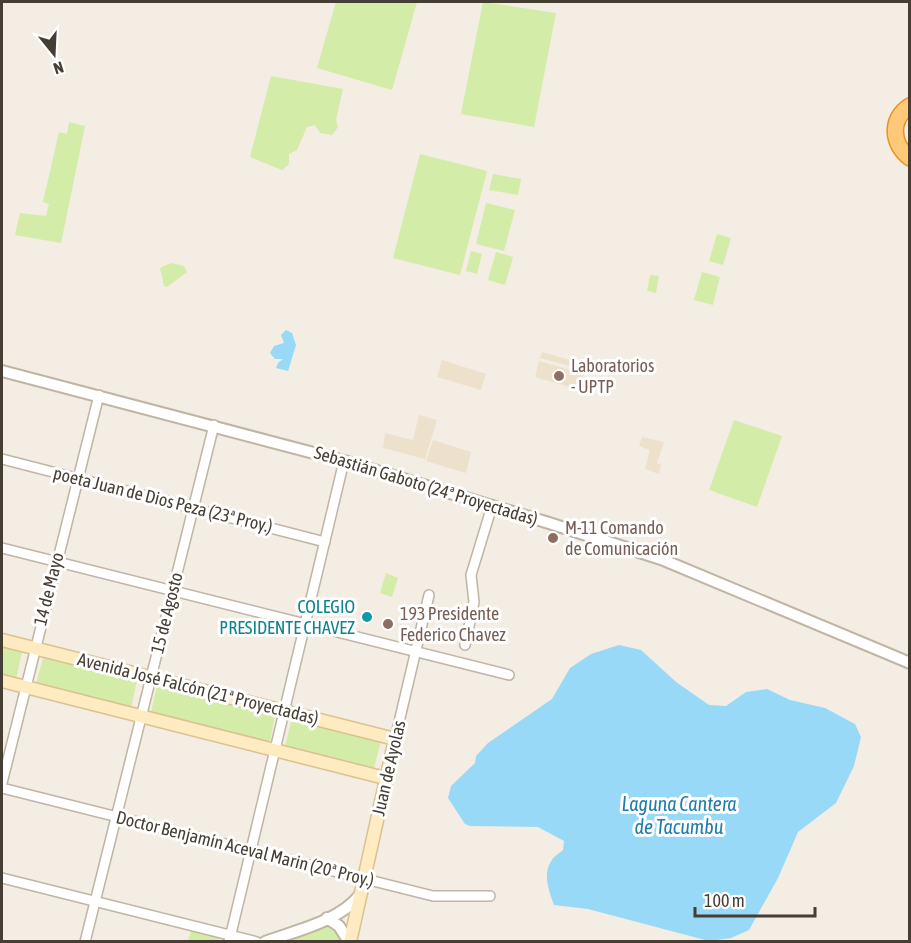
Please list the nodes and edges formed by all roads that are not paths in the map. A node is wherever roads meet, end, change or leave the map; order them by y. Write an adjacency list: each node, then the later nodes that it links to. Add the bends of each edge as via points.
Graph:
1 (908, 105): 2 (highway, via 899,116 894,134 901,151)
2 (909, 158)
3 (2, 371): 4 (street, Sebastián Gaboto (24ª Proyectadas))
4 (99, 396): 5 (street, Sebastián Gaboto (24ª Proyectadas)); 8 (street, 14 de Mayo)
5 (214, 425): 7 (street, Sebastián Gaboto (24ª Proyectadas)); 10 (street, 15 de Agosto)
6 (2, 459): 8 (street, poeta Juan de Dios Peza (23ª Proy.))
7 (344, 461): 9 (street, Sebastián Gaboto (24ª Proyectadas)); 11 (street)
8 (76, 478): 10 (street, poeta Juan de Dios Peza (23ª Proy.)); 13 (street, 14 de Mayo)
9 (492, 506): 18 (street, via 471,574 474,602); 21 (street, Sebastián Gaboto (24ª Proyectadas), via 661,559)
10 (193, 508): 11 (street, poeta Juan de Dios Peza (23ª Proy.)); 14 (street, 15 de Agosto)
11 (325, 542): 16 (street)
12 (2, 548): 13 (street)
13 (56, 562): 14 (street); 19 (street, 14 de Mayo)
14 (172, 591): 16 (street); 23 (street, 15 de Agosto)
15 (429, 595): 20 (street, Juan de Ayolas)
16 (305, 624): 20 (street); 26 (street)
17 (2, 640): 19 (main road, Avenida José Falcón (21ª Proyectadas))
18 (465, 645)
19 (34, 648): 23 (main road, Avenida José Falcón (21ª Proyectadas)); 25 (street, 14 de Mayo)
20 (417, 652): 22 (street); 28 (street, Juan de Ayolas)
21 (909, 663)
22 (509, 675)
23 (151, 677): 26 (main road, Avenida José Falcón (21ª Proyectadas)); 27 (street, 15 de Agosto)
24 (2, 681): 25 (main road)
25 (25, 687): 27 (main road); 31 (street, 14 de Mayo)
26 (284, 711): 28 (main road, Avenida José Falcón (21ª Proyectadas)); 29 (street)
27 (141, 716): 29 (main road); 33 (street, 15 de Agosto)
28 (395, 739): 30 (main road, Juan de Ayolas)
29 (275, 750): 30 (main road); 34 (street)
30 (385, 778): 36 (main road, Juan de Ayolas)
31 (2, 783)
32 (2, 788): 33 (street, Doctor Benjamín Aceval Marin (20ª Proy.))
33 (116, 817): 34 (street, Doctor Benjamín Aceval Marin (20ª Proy.)); 39 (street, 15 de Agosto)
34 (251, 850): 36 (street, Doctor Benjamín Aceval Marin (20ª Proy.)); 41 (street)
35 (2, 878): 39 (street)
36 (363, 878): 37 (main road, Juan de Ayolas); 38 (street, Doctor Benjamín Aceval Marin (20ª Proy.), via 434,897)
37 (360, 895): 40 (street, via 348,908); 45 (main road, Juan de Ayolas)
38 (490, 896)
39 (95, 901): 41 (street); 42 (street, 15 de Agosto)
40 (327, 918): 44 (street); 45 (street, via 343,930)
41 (230, 938): 43 (street)
42 (85, 942)
43 (257, 942)
44 (265, 942)
45 (350, 942)

